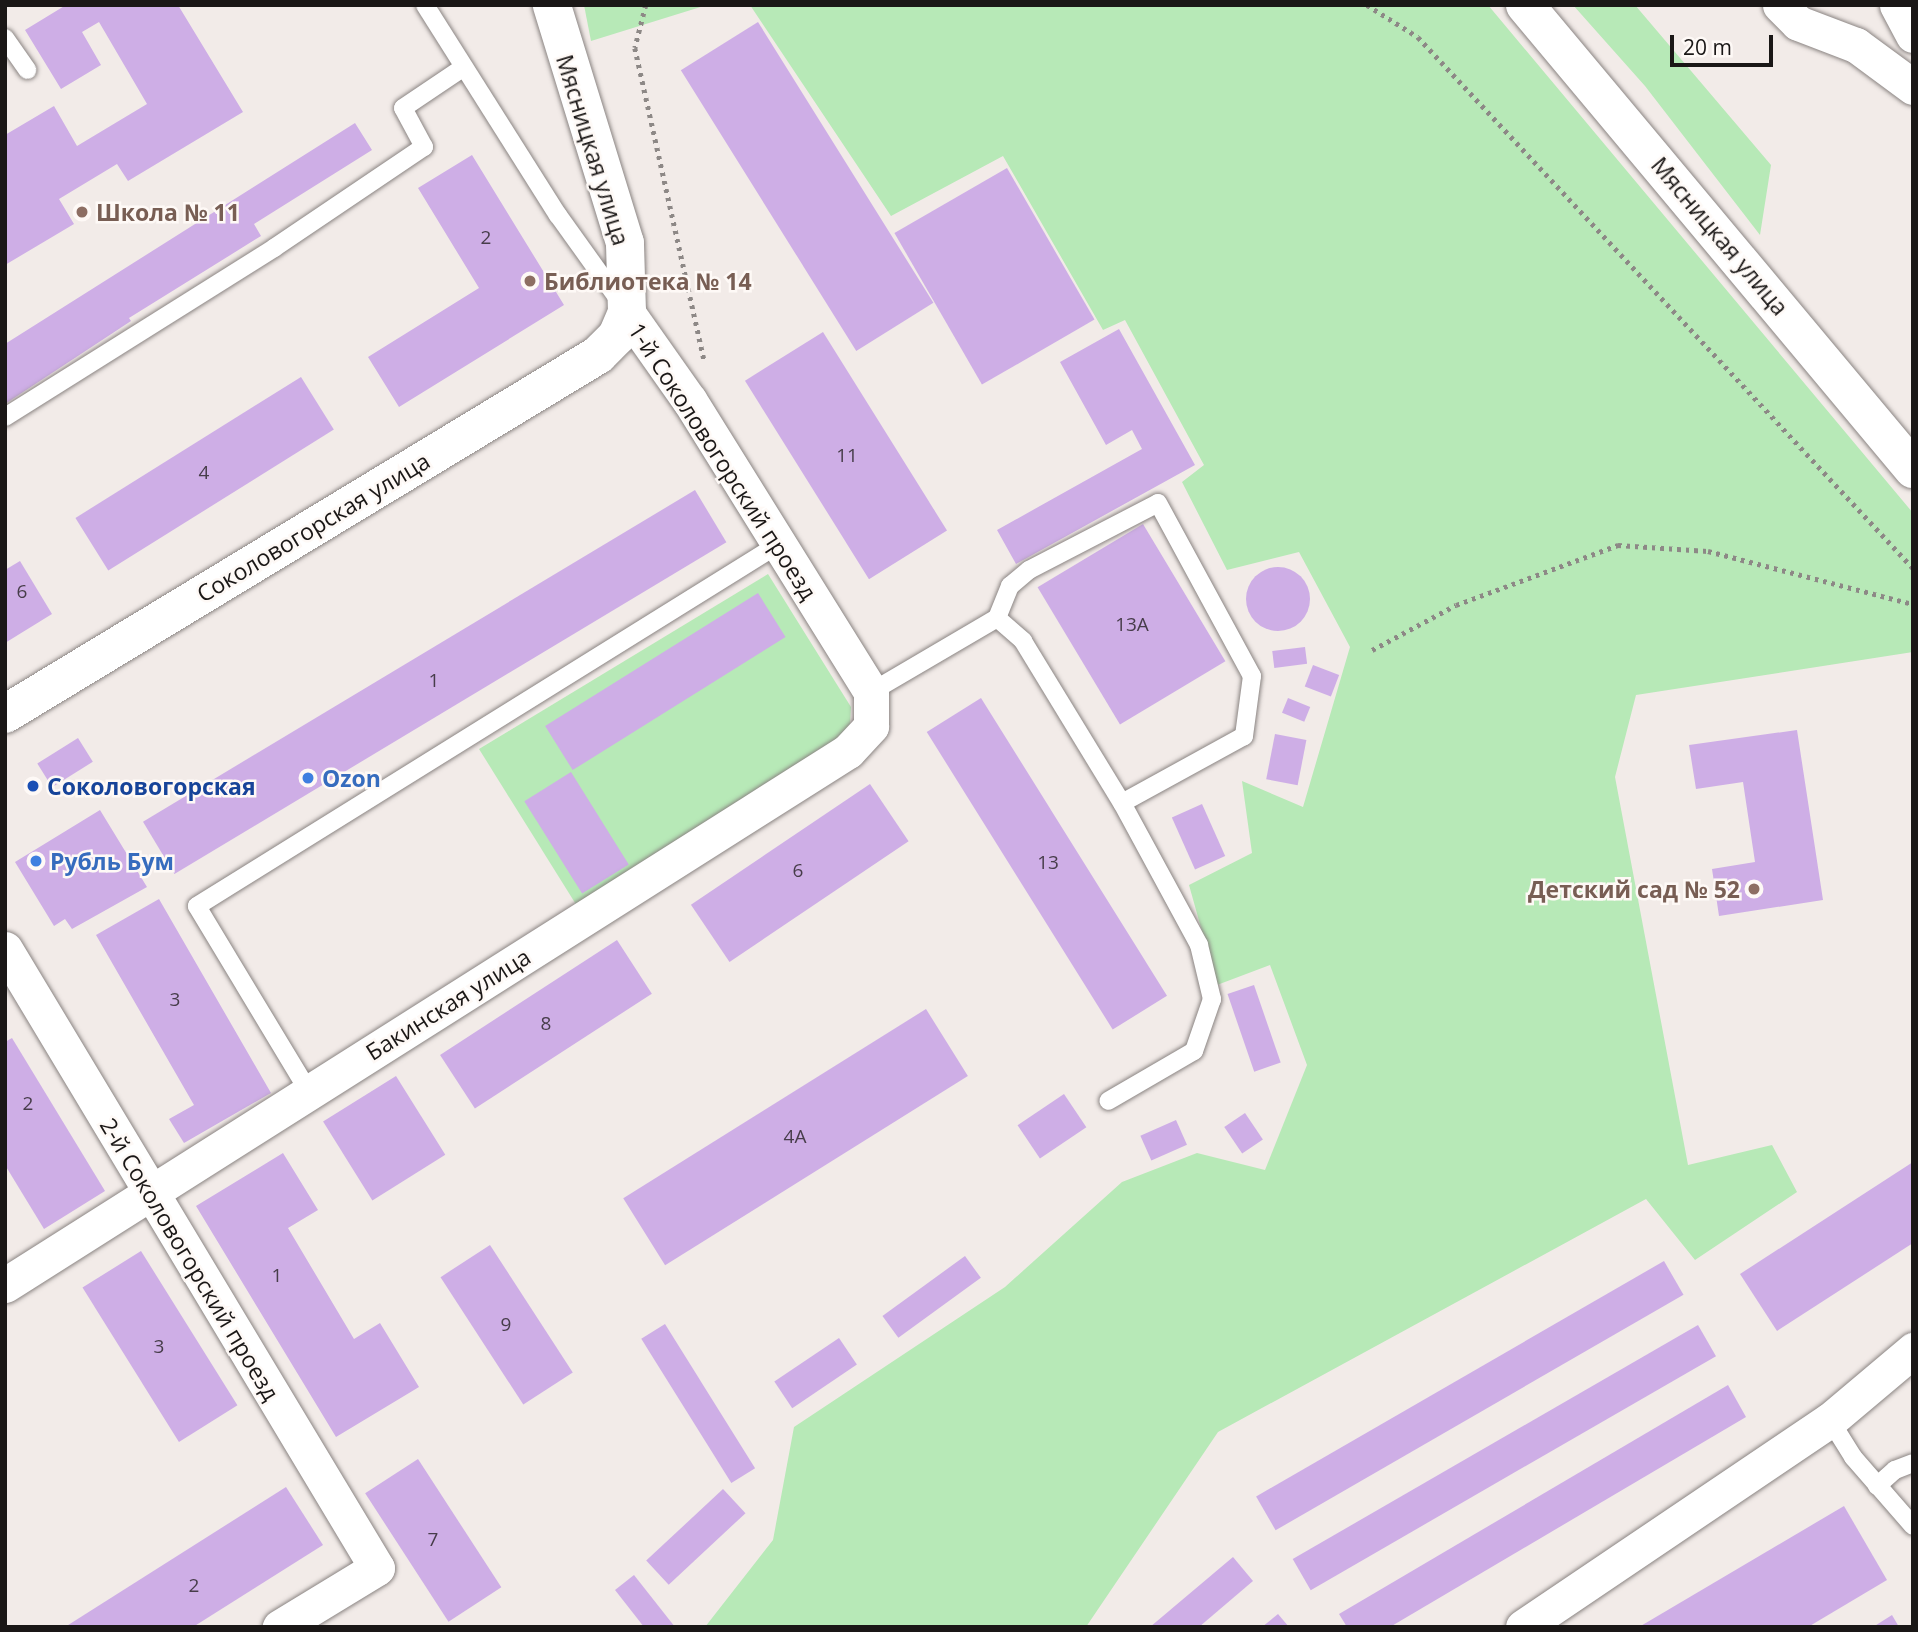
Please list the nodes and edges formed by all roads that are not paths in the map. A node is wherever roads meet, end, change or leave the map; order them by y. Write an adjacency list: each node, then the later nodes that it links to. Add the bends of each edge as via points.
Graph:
1 (425, 5): 8 (lane, 1-й Соколовогорский проезд)
2 (552, 5): 11 (main road, Мясницкая улица, via 625,243)
3 (1525, 5): 13 (main road, Мясницкая улица)
4 (1780, 5): 10 (street, via 1798,23 1856,46)
5 (1897, 5): 6 (street)
6 (1913, 35)
7 (5, 38): 9 (lane)
8 (464, 67): 11 (lane, 1-й Соколовогорский проезд); 12 (lane, via 402,108 424,146 274,248)
9 (27, 70)
10 (1913, 87)
11 (622, 324): 14 (street, 1-й Соколовогорский проезд, via 689,400); 17 (main road, Соколовогорская улица, via 598,355)
12 (5, 417)
13 (1913, 468)
14 (779, 544): 16 (street, 1-й Соколовогорский проезд); 20 (lane, via 197,906)
15 (997, 618): 16 (lane); 18 (lane, via 1023,641); 18 (lane, via 1010,586 1029,570 1158,503 1252,677 1244,736)
16 (872, 701): 20 (street, Бакинская улица, via 871,726 848,751)
17 (5, 714)
18 (1122, 803): 21 (lane, via 1199,945 1212,999 1194,1051)
19 (5, 949): 22 (street, 2-й Соколовогорский проезд)
20 (309, 1092): 22 (street, Бакинская улица)
21 (1108, 1101)
22 (150, 1196): 23 (street, Бакинская улица); 29 (street, 2-й Соколовогорский проезд, via 377,1568)
23 (6, 1283)
24 (1913, 1350): 25 (street)
25 (1830, 1420): 27 (lane); 30 (street)
26 (1913, 1463): 27 (lane, via 1895,1470)
27 (1877, 1486): 28 (lane)
28 (1913, 1526)
29 (280, 1627)
30 (1523, 1627)

